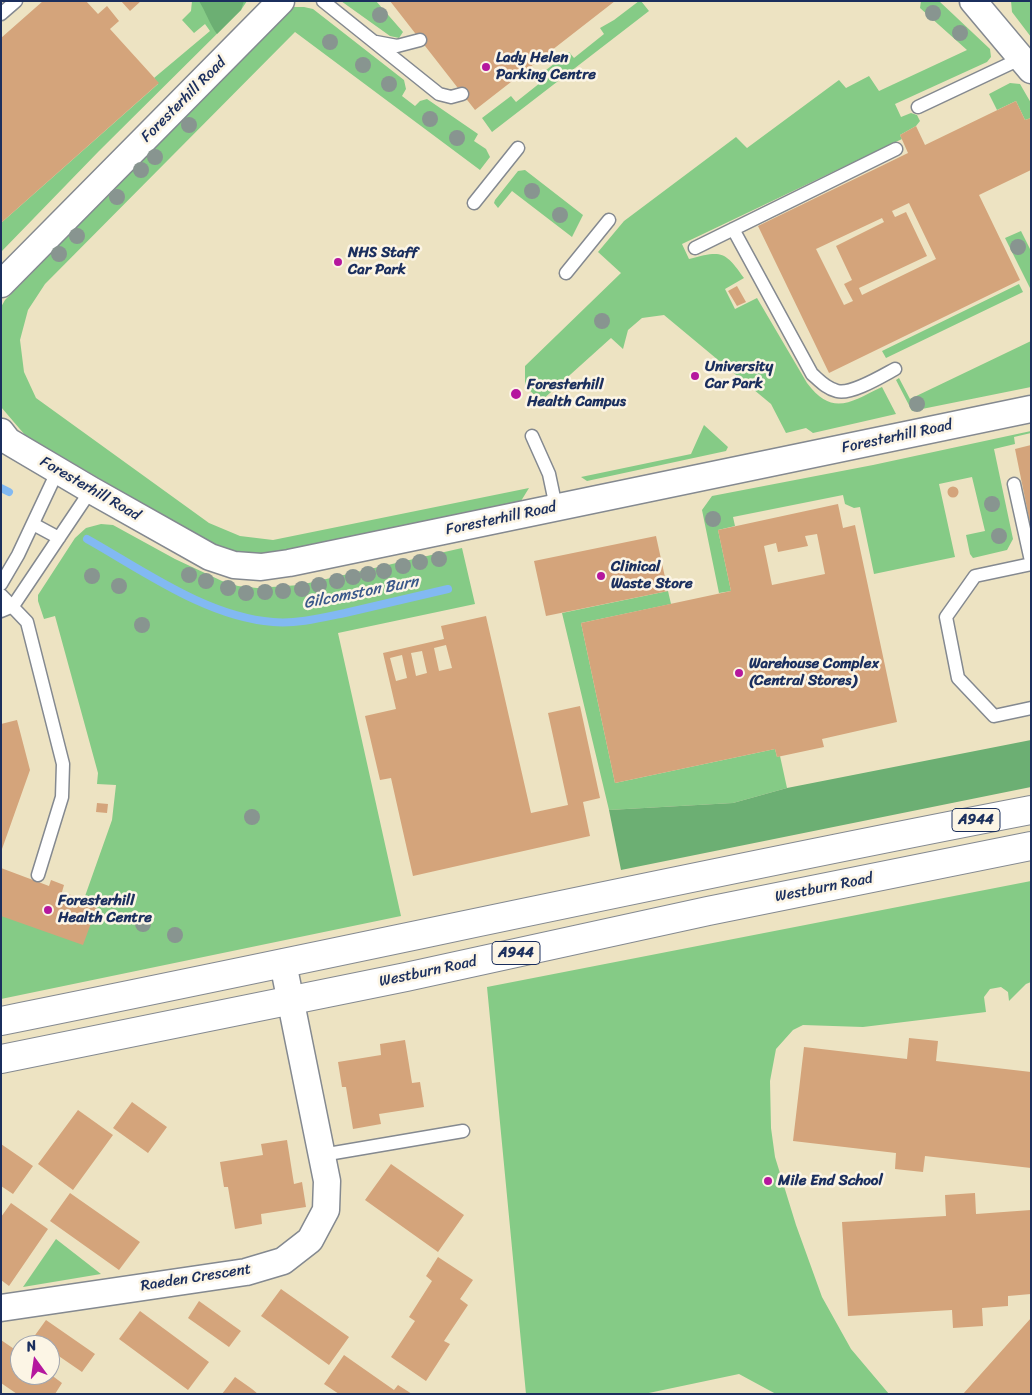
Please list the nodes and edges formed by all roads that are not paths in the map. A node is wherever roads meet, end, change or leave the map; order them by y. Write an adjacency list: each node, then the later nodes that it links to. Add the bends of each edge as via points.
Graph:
1 (16, 1): 5 (lane)
2 (323, 1): 7 (lane)
3 (277, 2): 18 (street, Foresterhill Road)
4 (981, 4): 8 (street)
5 (1, 14)
6 (420, 40): 7 (lane, via 397,46)
7 (374, 41): 9 (lane, via 439,94 451,97)
8 (1026, 64): 10 (lane)
9 (462, 94)
10 (918, 107)
11 (518, 148): 13 (lane)
12 (896, 149): 15 (lane)
13 (474, 203)
14 (609, 220): 17 (lane)
15 (733, 229): 16 (lane); 19 (lane, via 812,374 822,384 839,392 857,388)
16 (694, 248)
17 (566, 272)
18 (1, 284)
19 (895, 369)
20 (1031, 409): 26 (street, Foresterhill Road)
21 (1, 432): 23 (street, Foresterhill Road, via 8,441)
22 (532, 436): 26 (lane, via 548,474)
23 (58, 470): 25 (street, Foresterhill Road); 27 (lane)
24 (1014, 484): 29 (lane)
25 (91, 490): 26 (street, Foresterhill Road, via 210,557 234,565 261,567); 28 (lane)
26 (556, 507)
27 (33, 524): 28 (lane); 30 (lane)
28 (59, 538): 32 (lane)
29 (1031, 563): 33 (lane, via 974,576 946,617 958,678 994,716)
30 (1, 584)
31 (1, 595): 32 (lane)
32 (7, 608): 36 (lane, via 27,622 63,764 62,797)
33 (1031, 708)
34 (1031, 810): 37 (main road, A944)
35 (1031, 846): 38 (main road, Westburn Road / A944)
36 (38, 875)
37 (283, 963): 38 (street, Raeden Crescent); 39 (main road, A944)
38 (291, 1000): 40 (main road, Westburn Road / A944); 42 (street, Raeden Crescent)
39 (1, 1021)
40 (1, 1059)
41 (463, 1131): 42 (lane)
42 (322, 1155): 43 (street, Raeden Crescent, via 327,1181 326,1210 310,1240 283,1261 246,1272)
43 (1, 1308)

